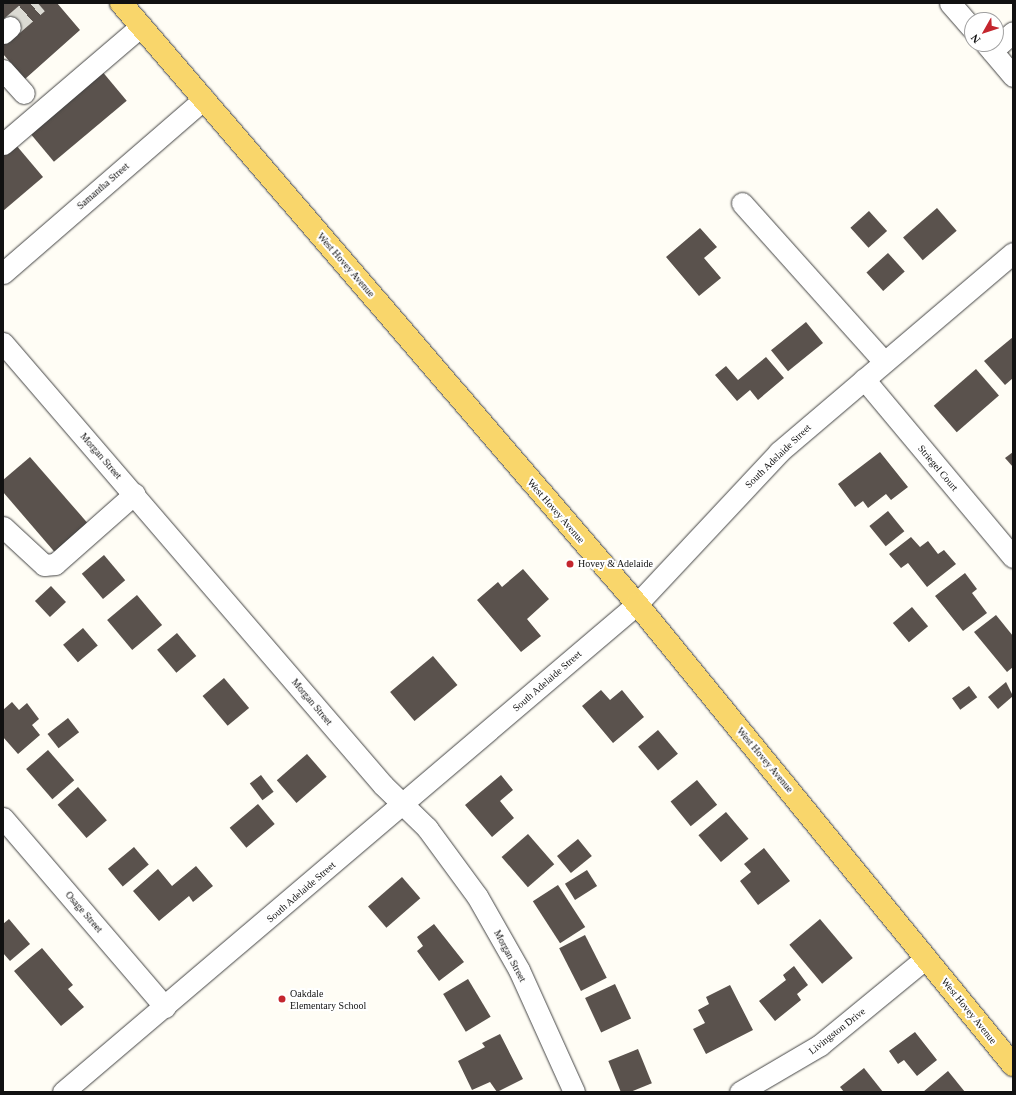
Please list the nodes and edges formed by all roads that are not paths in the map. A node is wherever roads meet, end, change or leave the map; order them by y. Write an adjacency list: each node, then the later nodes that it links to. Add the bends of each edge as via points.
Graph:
1 (121, 3): 4 (main road, West Hovey Avenue)
2 (950, 3): 3 (street)
3 (964, 19)
4 (141, 26): 11 (main road, West Hovey Avenue); 12 (street)
5 (1013, 32): 6 (street)
6 (1004, 38)
7 (993, 52): 9 (street)
8 (3, 70): 10 (street)
9 (1013, 76)
10 (24, 93)
11 (204, 99): 15 (street, Samantha Street); 22 (main road, West Hovey Avenue)
12 (3, 144)
13 (742, 203): 17 (street)
14 (1013, 253): 17 (street, South Adelaide Street)
15 (3, 273)
16 (3, 343): 19 (street, Morgan Street)
17 (884, 362): 18 (street, South Adelaide Street)
18 (864, 379): 21 (street, Striegel Court); 22 (street, South Adelaide Street, via 779,452)
19 (134, 494): 20 (street, via 54,564 44,565); 23 (street, Morgan Street)
20 (3, 527)
21 (1013, 557)
22 (637, 604): 23 (street, South Adelaide Street); 25 (main road, West Hovey Avenue)
23 (403, 805): 26 (street, South Adelaide Street); 29 (street, Morgan Street, via 427,828 478,896 519,970)
24 (3, 818): 26 (street, Osage Street)
25 (926, 958): 27 (main road, West Hovey Avenue); 30 (street, Livingston Drive, via 820,1045)
26 (165, 1007): 28 (street, South Adelaide Street)
27 (1013, 1065)
28 (63, 1092)
29 (574, 1092)
30 (740, 1092)

